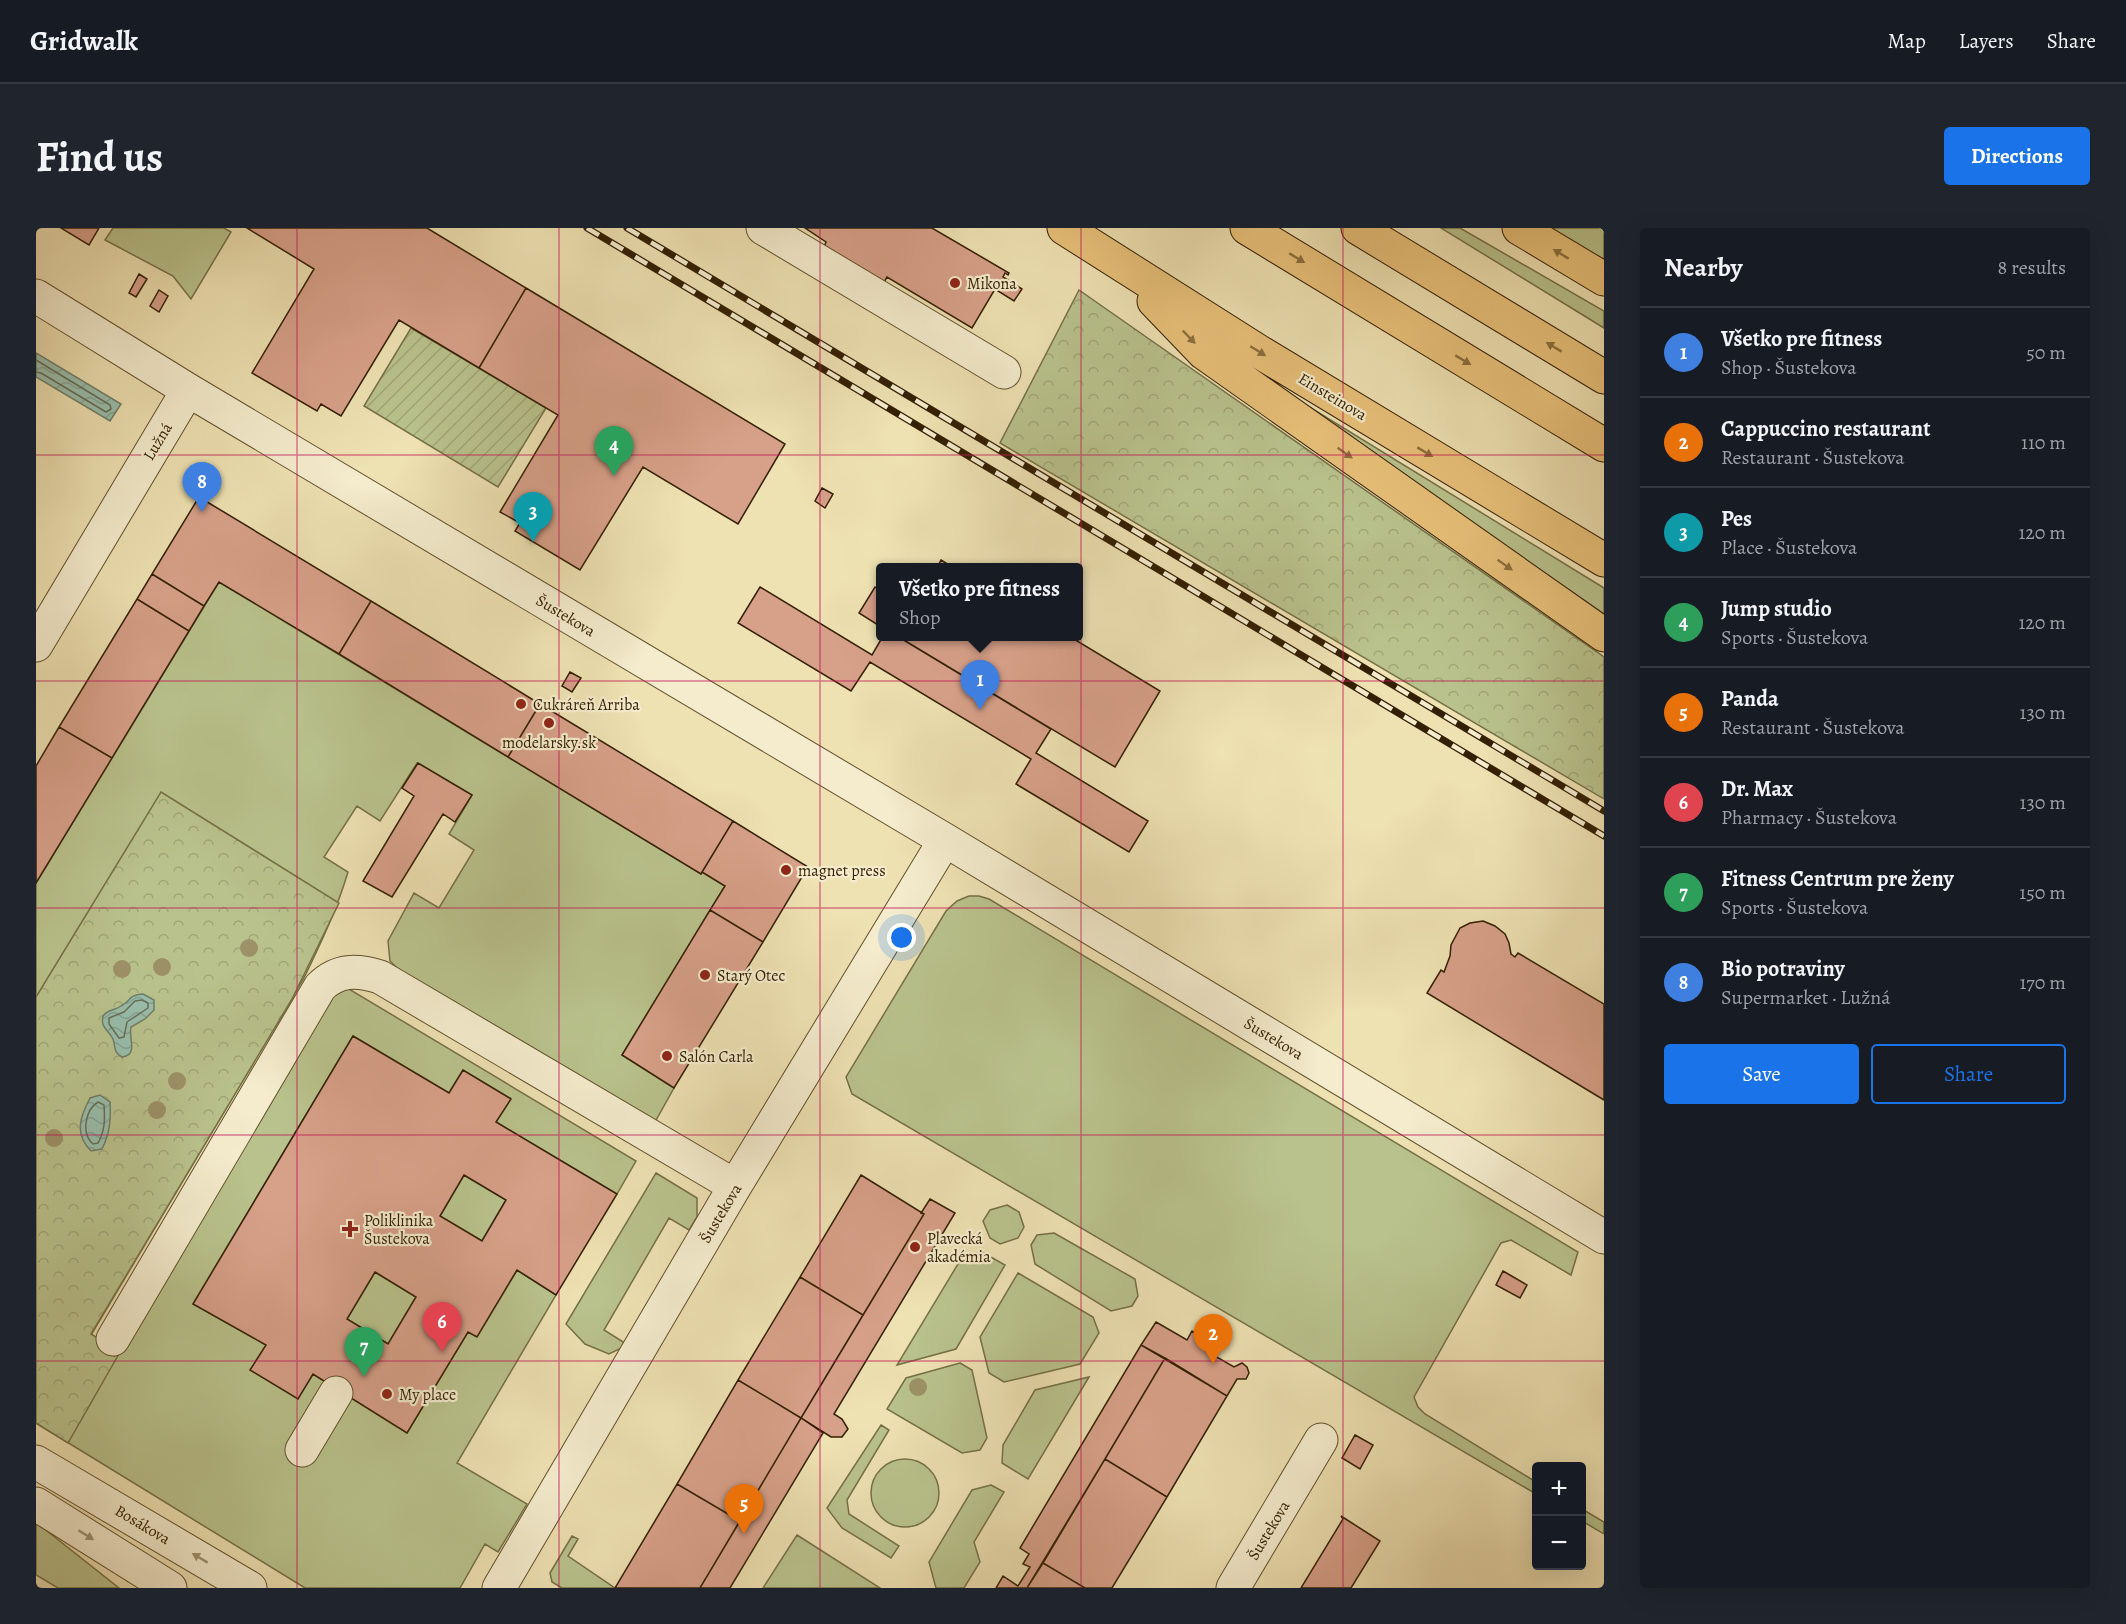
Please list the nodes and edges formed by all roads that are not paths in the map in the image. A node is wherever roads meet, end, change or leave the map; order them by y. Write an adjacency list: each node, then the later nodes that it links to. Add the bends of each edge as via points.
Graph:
1 (763, 228): 9 (street)
2 (1064, 228): 6 (main road, Einsteinova)
3 (1246, 228): 12 (main road, one-way to 12)
4 (1358, 228): 10 (main road, one-way to 4)
5 (1519, 228): 7 (main road, one-way to 5)
6 (1119, 265): 13 (main road, Einsteinova, one-way to 13); 14 (main road, one-way to 14, via 1204,353)
7 (1604, 279)
8 (36, 296): 11 (street)
9 (1004, 372)
10 (1604, 377)
11 (188, 390): 15 (street, Lužná); 16 (street, Šustekova)
12 (1604, 445)
13 (1604, 560)
14 (1604, 635)
15 (36, 645)
16 (945, 840): 17 (street, Šustekova); 18 (street, Šustekova)
17 (735, 1186): 19 (street, via 380,977 344,972 320,987); 27 (street, Šustekova)
18 (1604, 1237)
19 (112, 1339)
20 (336, 1393): 22 (street)
21 (1321, 1440): 28 (street, Šustekova)
22 (302, 1450)
23 (36, 1461): 26 (street, Bosákova, one-way to 23)
24 (36, 1504): 25 (street, one-way to 25)
25 (170, 1588)
26 (250, 1588)
27 (499, 1588)
28 (1233, 1588)

